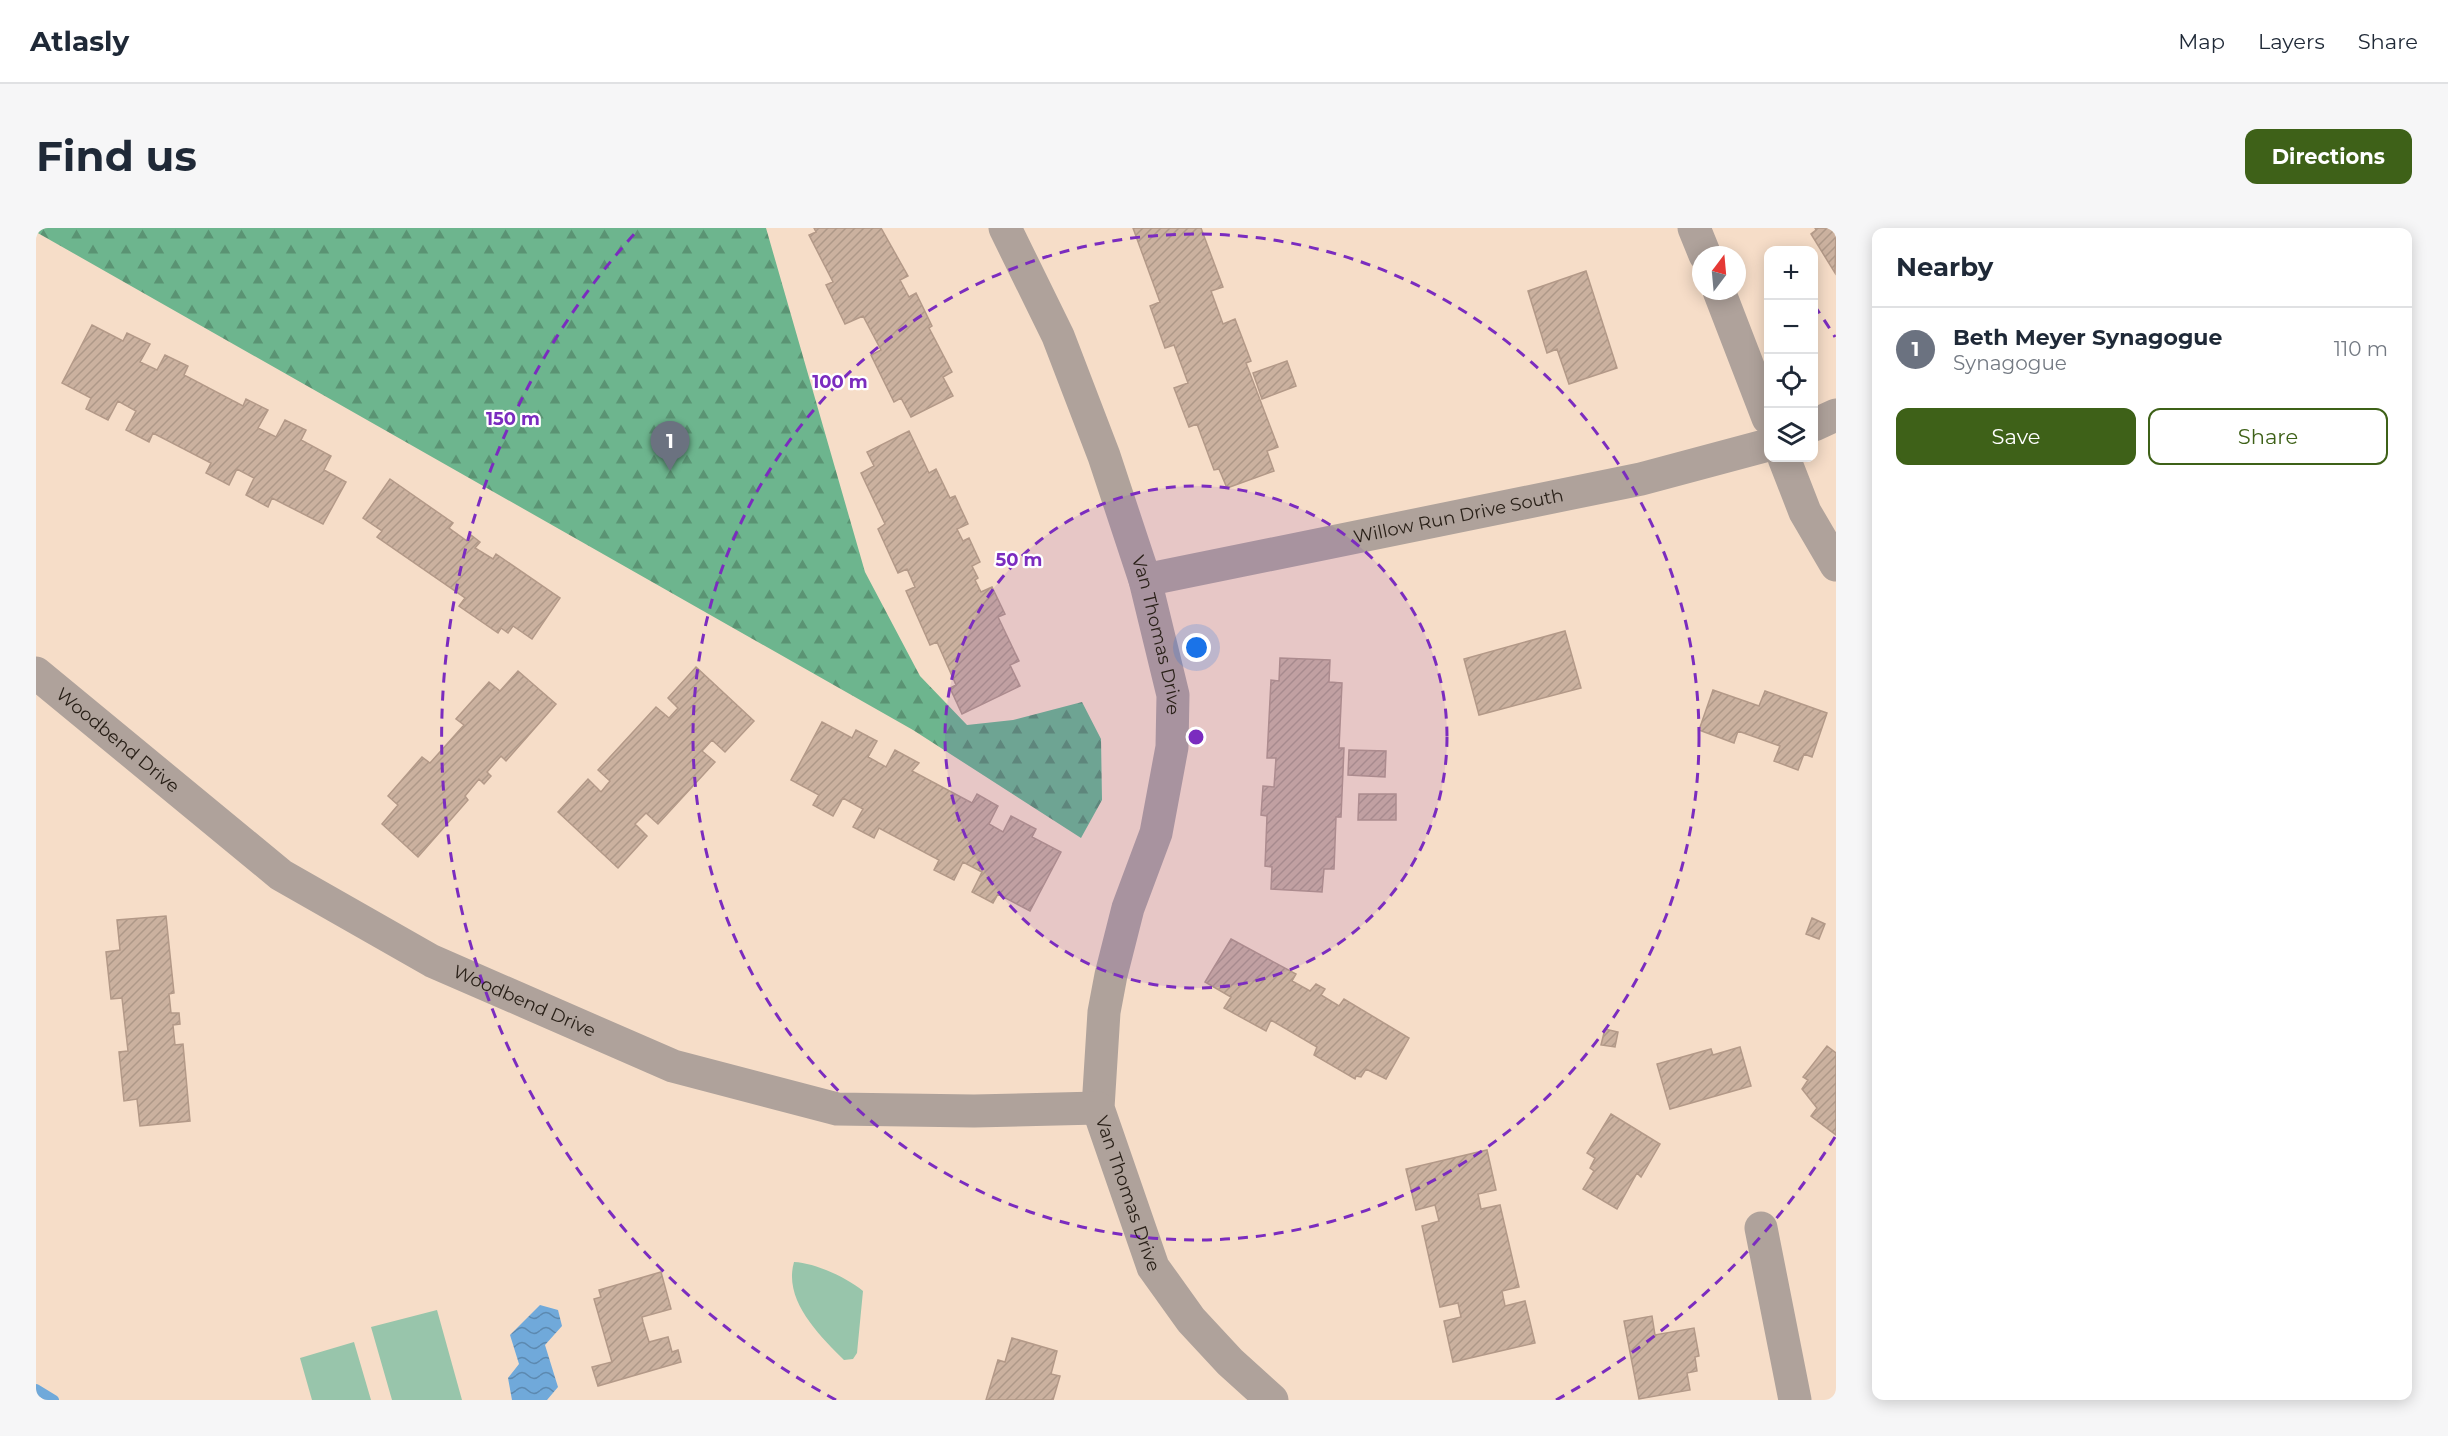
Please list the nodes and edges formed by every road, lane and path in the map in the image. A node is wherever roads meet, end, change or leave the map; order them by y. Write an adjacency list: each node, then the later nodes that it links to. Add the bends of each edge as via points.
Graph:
1 (1005, 228): 11 (street, Van Thomas Drive, via 1058,336 1104,456)
2 (1694, 228): 3 (street)
3 (1701, 246)
4 (1722, 300): 5 (street)
5 (1764, 408)
6 (1836, 415): 7 (street)
7 (1818, 423)
8 (1764, 446): 11 (street, Willow Run Drive South, via 1641,479)
9 (1786, 462): 10 (street, via 1805,512)
10 (1836, 566)
11 (1145, 580): 13 (street, Van Thomas Drive, via 1173,694 1172,747 1156,833 1128,908 1111,975 1104,1012)
12 (36, 673): 13 (street, Woodbend Drive, via 281,875 432,961 674,1066 837,1109 974,1111)
13 (1098, 1107): 15 (street, Van Thomas Drive, via 1153,1267 1191,1320)
14 (1761, 1228): 16 (street)
15 (1272, 1400)
16 (1795, 1400)

